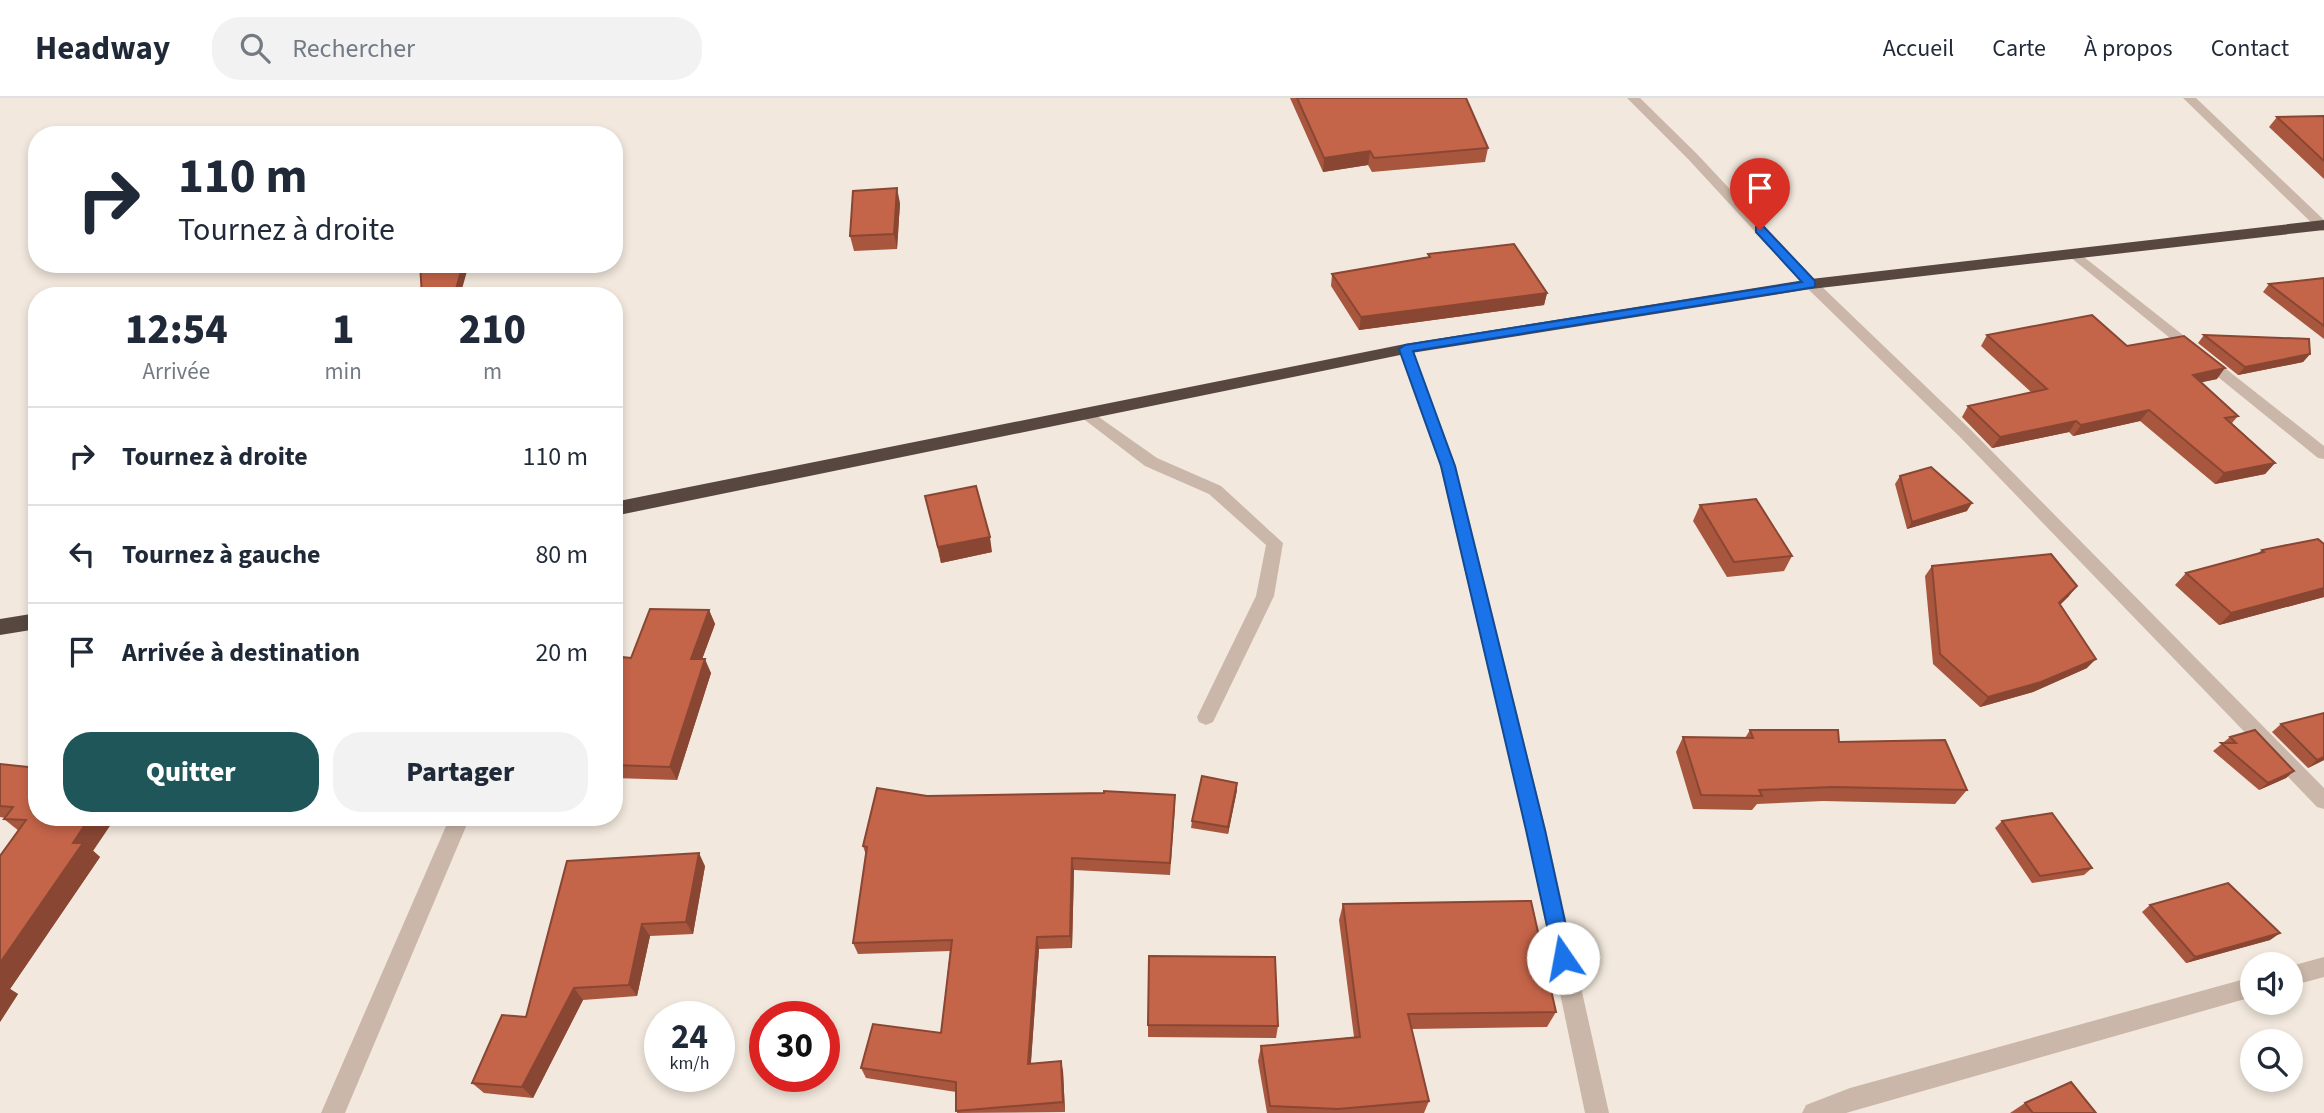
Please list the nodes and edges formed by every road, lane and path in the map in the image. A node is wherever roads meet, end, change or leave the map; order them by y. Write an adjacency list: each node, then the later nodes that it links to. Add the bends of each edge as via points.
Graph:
1 (1633, 98): 5 (street)
2 (2189, 98): 3 (street)
3 (2323, 226): 4 (highway)
4 (2075, 254): 5 (highway); 8 (street)
5 (1811, 284): 6 (highway); 13 (street, via 1965,432)
6 (1405, 349): 7 (highway); 19 (street, via 1448,466 1536,830)
7 (1086, 413): 9 (highway); 12 (street, via 1151,463 1215,490 1275,543 1265,596)
8 (2324, 454)
9 (623, 507)
10 (28, 622): 11 (highway)
11 (0, 627)
12 (1206, 717)
13 (2324, 801)
14 (456, 826): 18 (street)
15 (2324, 967): 16 (street)
16 (2303, 973)
17 (2240, 990): 20 (street)
18 (333, 1113)
19 (1597, 1113)
20 (1814, 1113)

